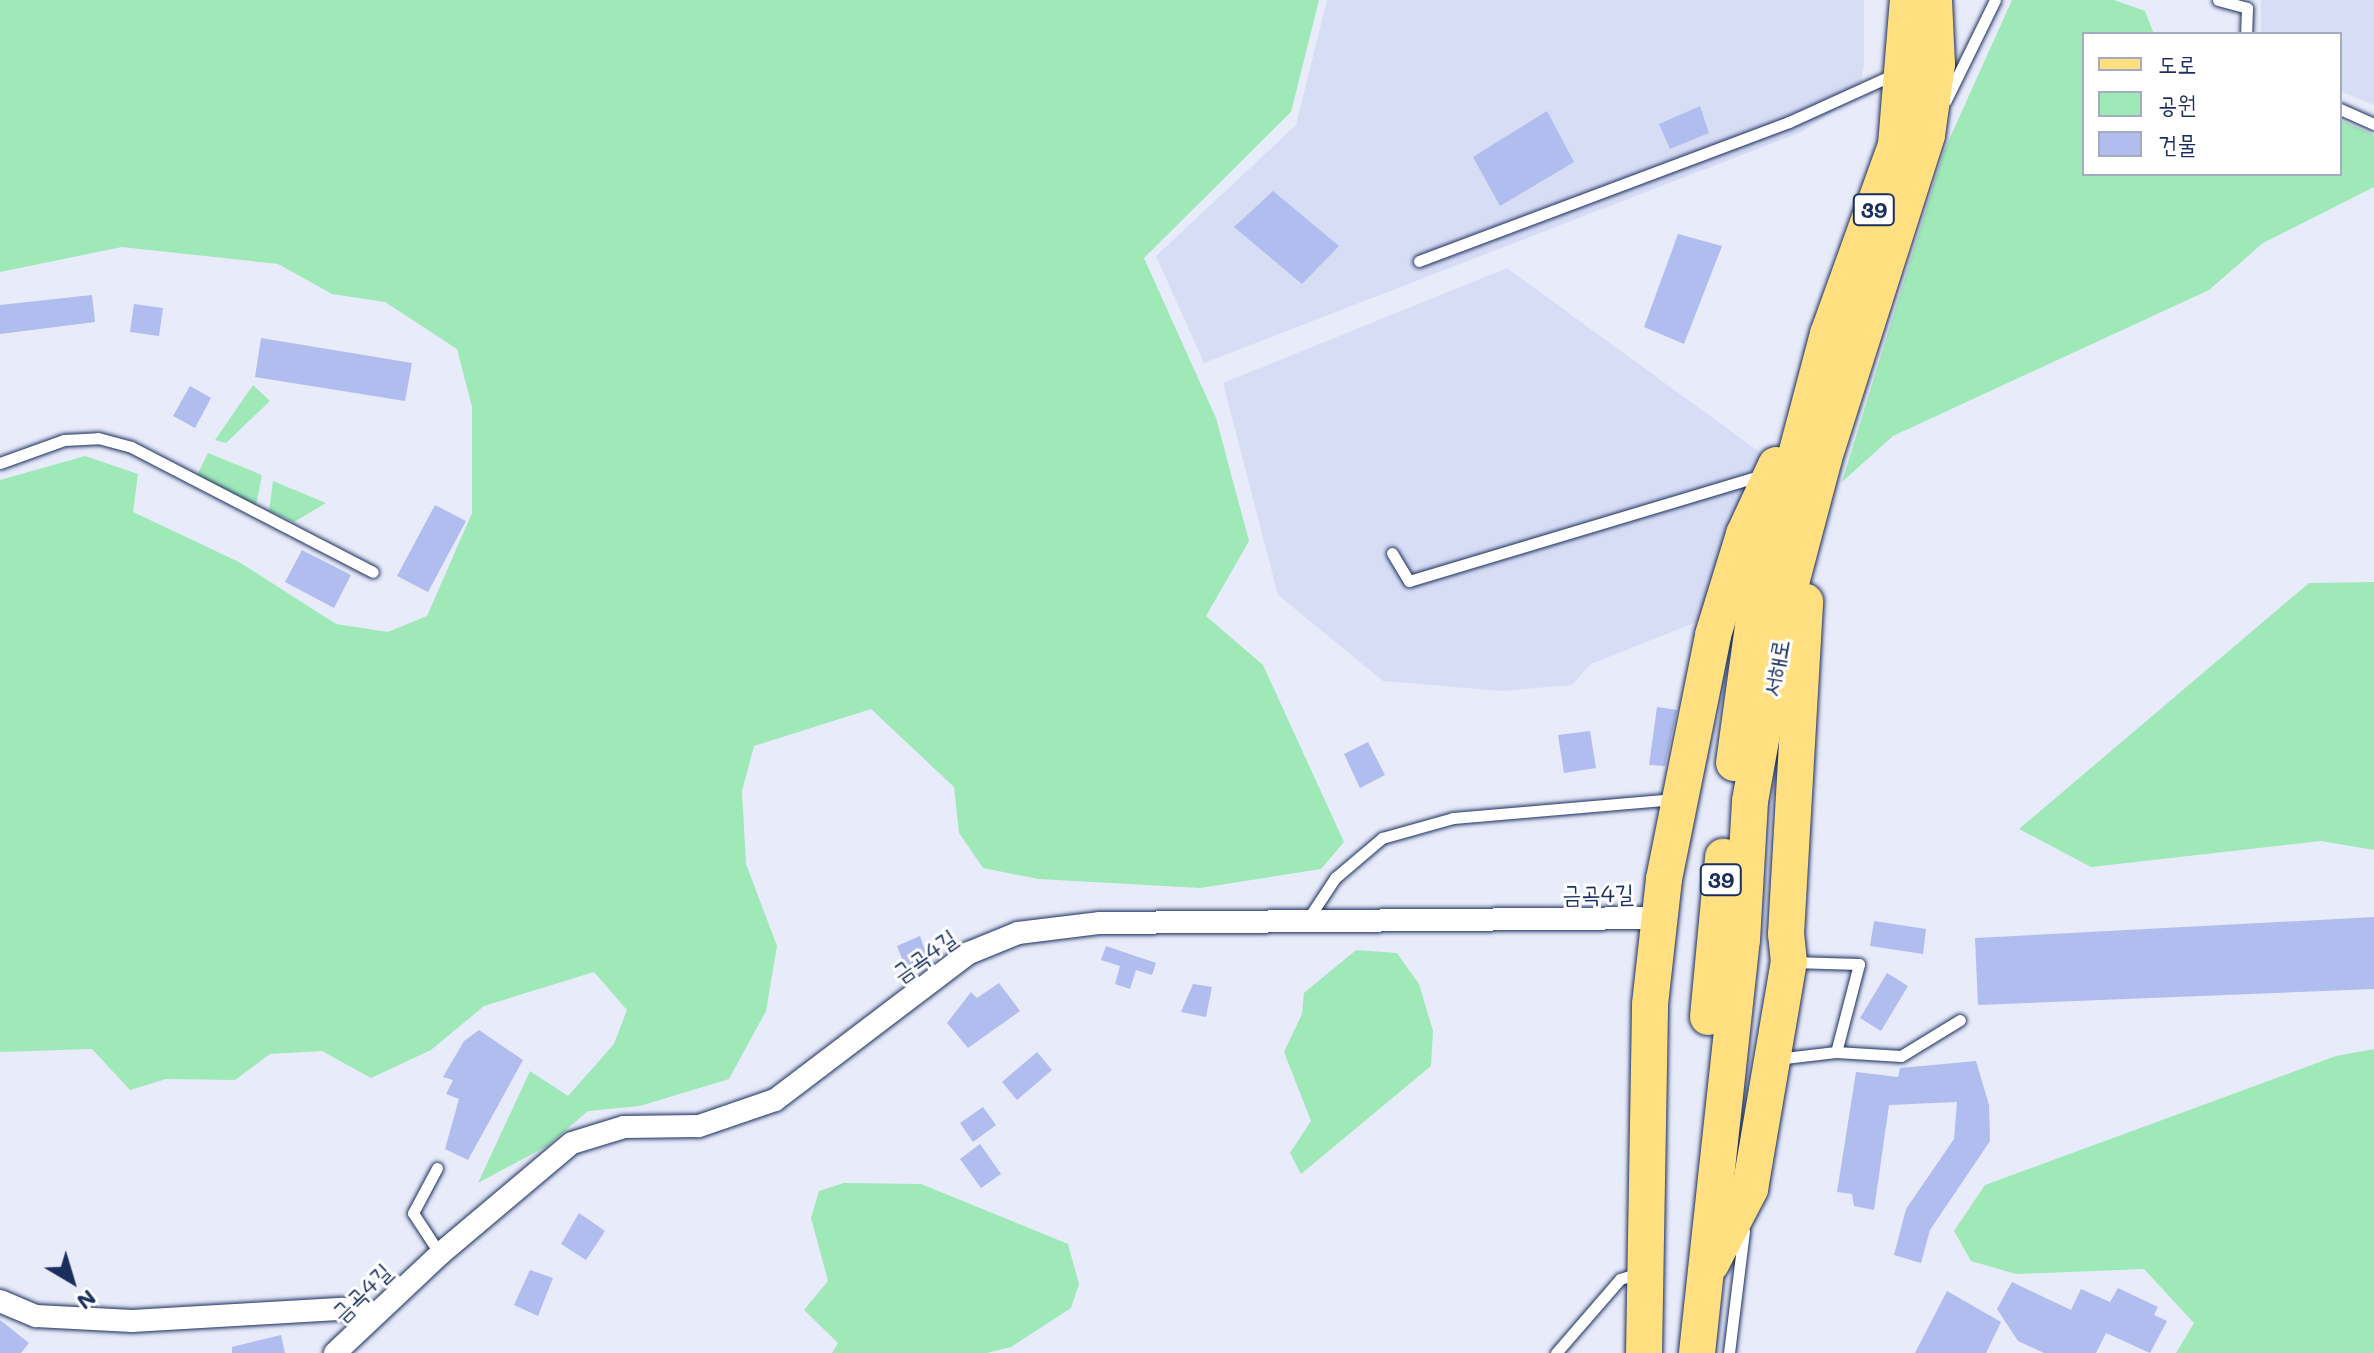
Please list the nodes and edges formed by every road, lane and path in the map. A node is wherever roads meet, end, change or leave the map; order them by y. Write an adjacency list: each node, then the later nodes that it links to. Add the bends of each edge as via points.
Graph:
1 (1908, 0): 6 (main road, 서해로 / 39)
2 (1934, 0): 9 (main road, 서해로 / 39, via 1937,64)
3 (1995, 0): 9 (lane)
4 (2218, 0): 5 (lane, via 2247,8)
5 (2246, 32)
6 (1907, 69): 10 (lane, via 1789,122); 11 (main road, 서해로 / 39, via 1896,145 1828,334)
7 (2342, 110): 8 (lane)
8 (2374, 124)
9 (1927, 135): 14 (main road, 서해로 / 39)
10 (1419, 261)
11 (1808, 413): 13 (main road); 34 (main road, 서해로 / 39, via 1754,619 1728,807)
12 (0, 463): 16 (lane, via 64,440 98,438 131,447)
13 (1771, 473): 15 (lane, via 1409,581); 17 (main road, via 1713,635)
14 (1807, 525): 20 (main road); 28 (main road, 서해로 / 39, via 1785,606 1750,801 1742,940)
15 (1392, 553)
16 (373, 572)
17 (1677, 799): 18 (main road); 19 (lane, via 1453,818 1382,838 1335,878)
18 (1659, 918): 19 (street, 금곡4길); 27 (main road, via 1650,1004)
19 (1306, 922): 26 (street, 금곡4길, via 1100,923 1018,933 969,953 765,1105 699,1126 624,1127 572,1143)
20 (1787, 948): 22 (lane, via 1859,964); 23 (main road)
21 (1960, 1020): 22 (lane, via 1901,1056)
22 (1836, 1052): 23 (lane)
23 (1775, 1059): 25 (main road)
24 (437, 1168): 26 (lane, via 413,1213)
25 (1750, 1189): 28 (main road); 36 (lane)
26 (440, 1254): 30 (street, 금곡4길)
27 (1645, 1272): 32 (lane, via 1620,1279); 33 (main road)
28 (1704, 1276): 35 (main road, 서해로 / 39)
29 (0, 1301): 30 (street, via 36,1316 132,1321 343,1309)
30 (373, 1316): 31 (street, 금곡4길)
31 (335, 1353)
32 (1556, 1353)
33 (1644, 1353)
34 (1676, 1353)
35 (1697, 1353)
36 (1729, 1353)

